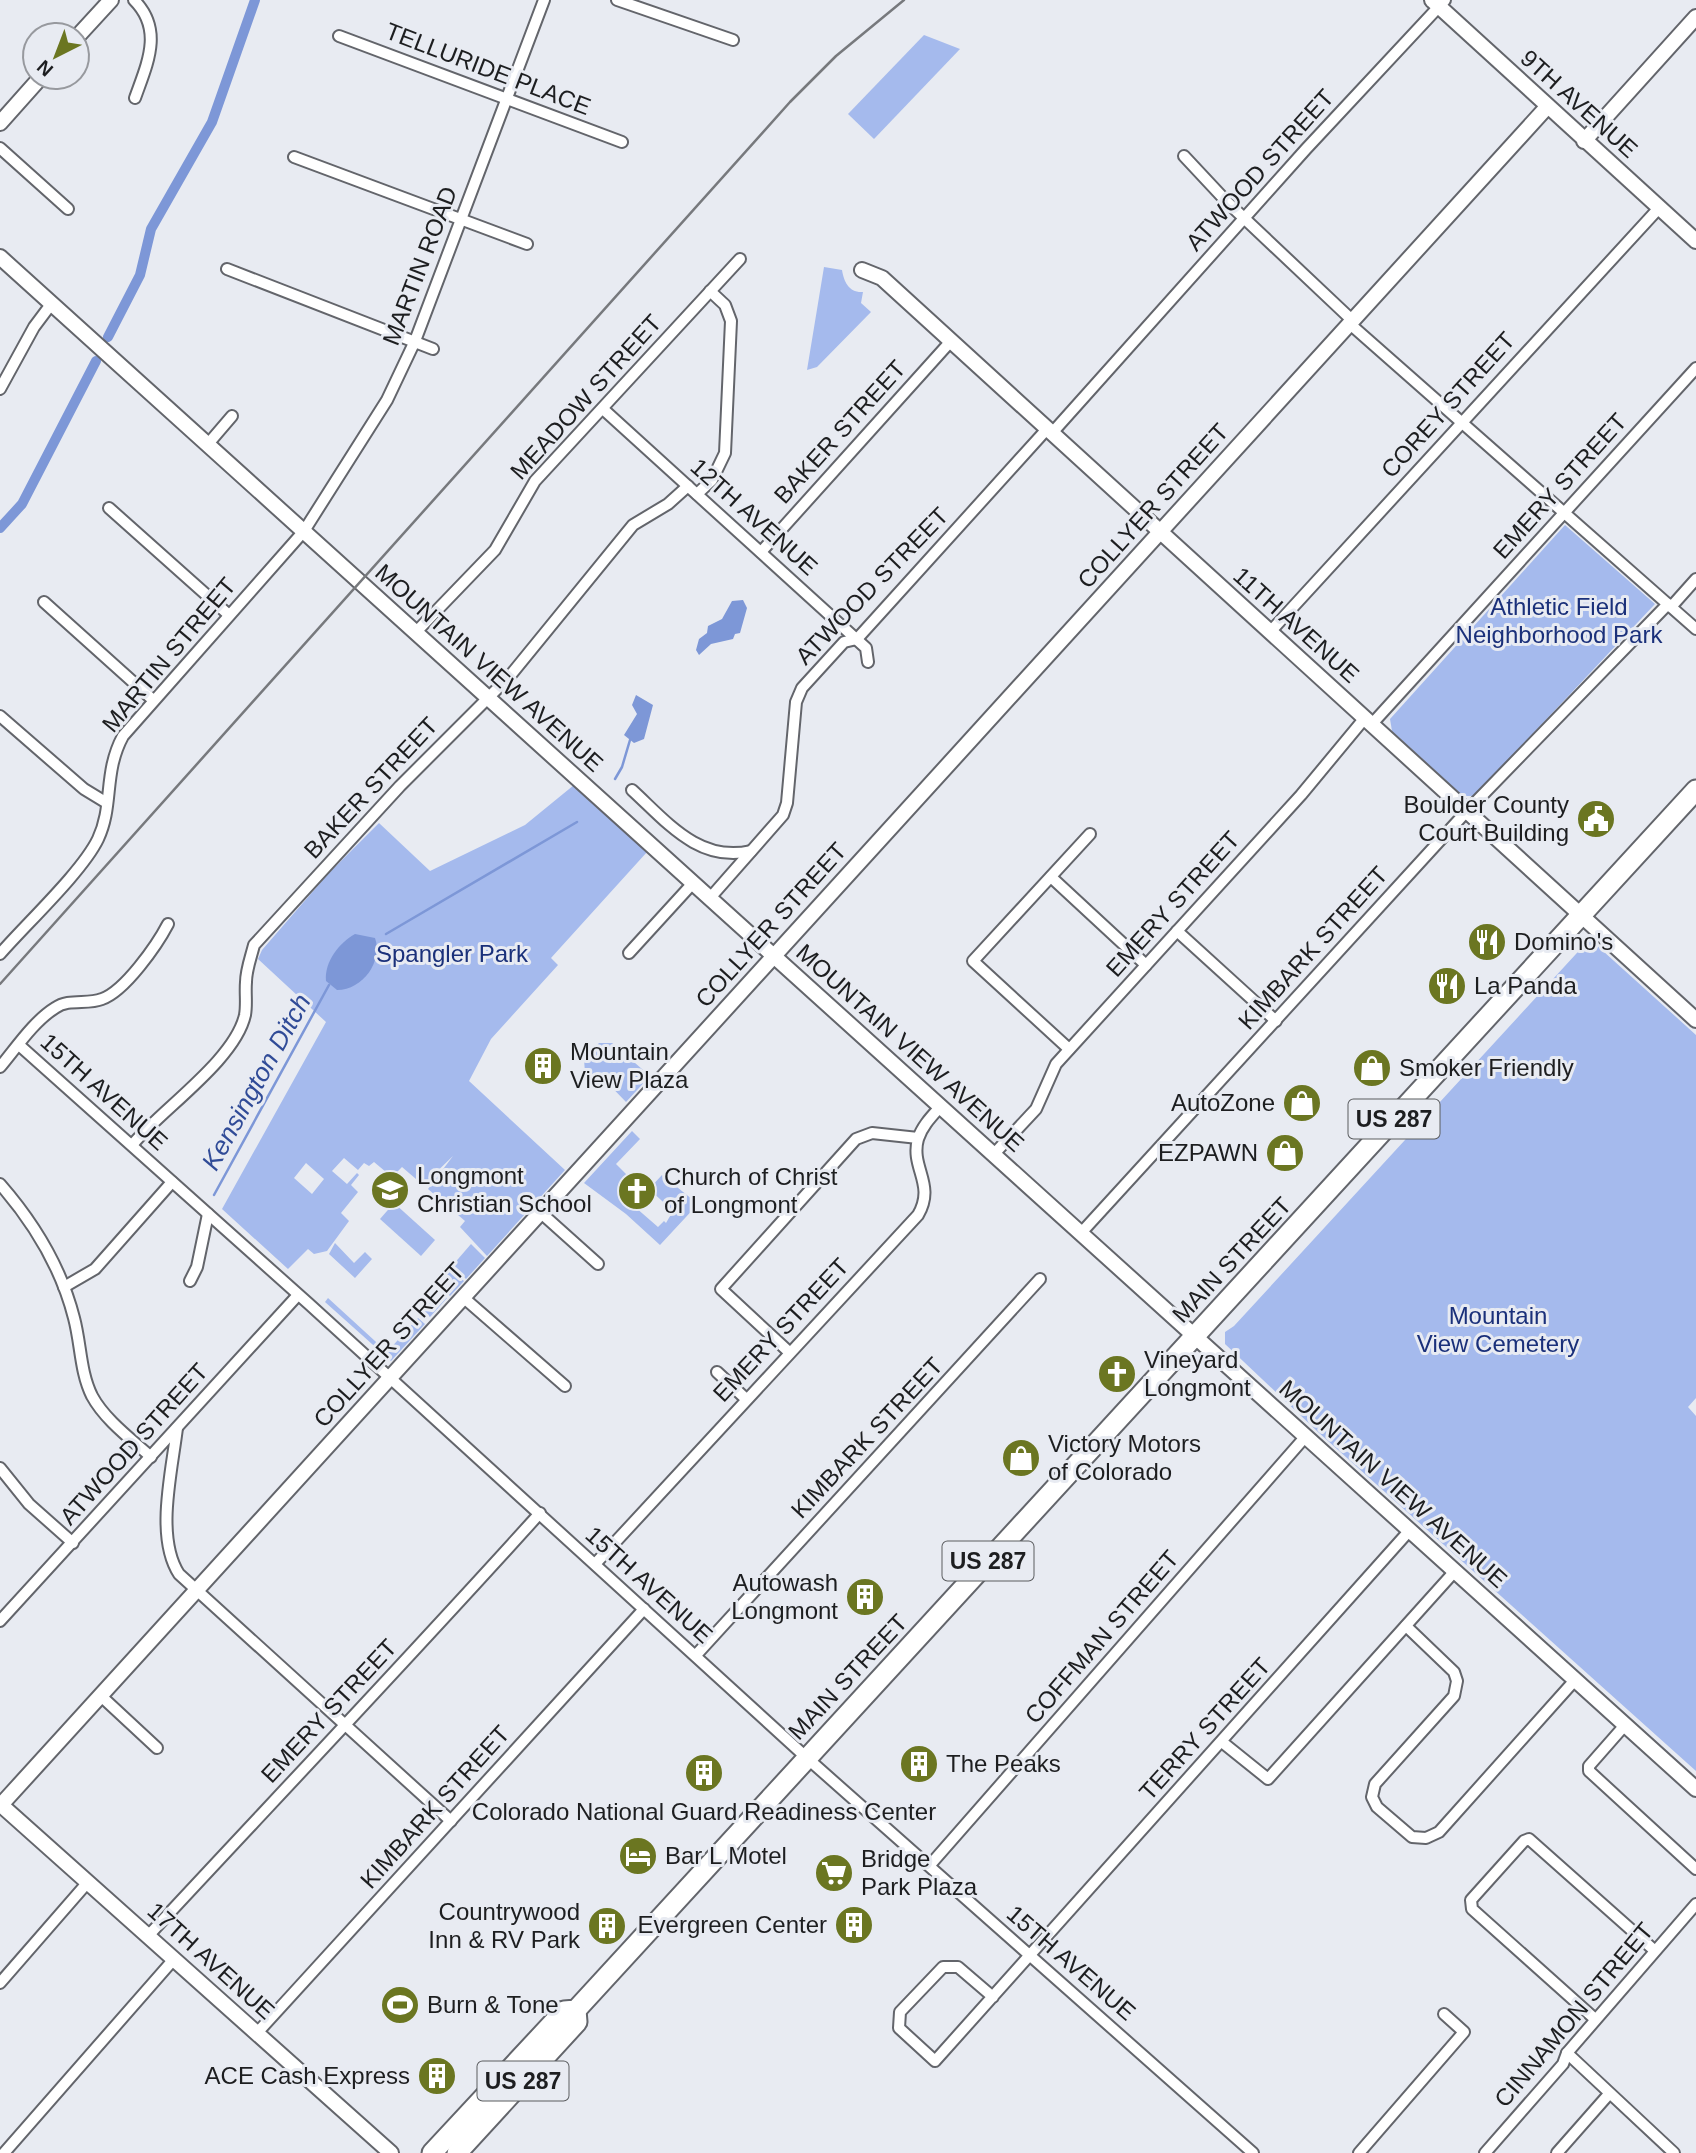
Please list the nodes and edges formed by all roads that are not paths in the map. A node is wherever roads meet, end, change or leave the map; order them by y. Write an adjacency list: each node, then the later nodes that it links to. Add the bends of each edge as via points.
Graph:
1 (111, 0): 7 (street)
2 (134, 0): 11 (street, via 145,11 153,41)
3 (544, 0): 12 (street, MARTIN ROAD)
4 (617, 0): 9 (street)
5 (1438, 2): 13 (street, 9TH AVENUE); 23 (street, ATWOOD STREET)
6 (1696, 17): 15 (street)
7 (91, 22)
8 (338, 36): 12 (street, TELLURIDE PLACE)
9 (733, 40)
10 (29, 91): 14 (street)
11 (135, 98)
12 (507, 98): 16 (street, TELLURIDE PLACE); 22 (street, MARTIN ROAD)
13 (1547, 107): 15 (street, 9TH AVENUE); 32 (street, COLLYER STREET)
14 (0, 123)
15 (1584, 141): 20 (street, 9TH AVENUE)
16 (622, 142)
17 (0, 148): 21 (street)
18 (1184, 156): 23 (street)
19 (294, 157): 22 (street)
20 (1659, 208): 24 (street, 9TH AVENUE); 40 (street, COREY STREET)
21 (68, 209)
22 (460, 218): 25 (street); 33 (street, MARTIN ROAD)
23 (1244, 218): 32 (street); 41 (street, ATWOOD STREET)
24 (1696, 241)
25 (527, 244)
26 (0, 257): 31 (street, MOUNTAIN VIEW AVENUE)
27 (740, 259): 30 (street, MEADOW STREET)
28 (227, 269): 33 (street)
29 (862, 270): 34 (street, 11TH AVENUE, via 882,278)
30 (710, 291): 38 (street, MEADOW STREET); 44 (street, via 728,310 731,321 725,453 712,480)
31 (52, 303): 37 (street); 42 (street, MOUNTAIN VIEW AVENUE)
32 (1352, 322): 40 (street); 48 (street, COLLYER STREET)
33 (415, 341): 35 (street); 47 (street, MARTIN ROAD, via 387,400)
34 (951, 341): 41 (street, 11TH AVENUE); 49 (street, BAKER STREET)
35 (433, 349)
36 (1696, 368): 46 (street, EMERY STREET)
37 (0, 389)
38 (603, 408): 43 (street, 12TH AVENUE); 55 (street, MEADOW STREET, via 535,481 495,550)
39 (232, 416): 42 (street)
40 (1461, 422): 46 (street); 56 (street, COREY STREET)
41 (1050, 431): 48 (street, 11TH AVENUE); 57 (street, ATWOOD STREET)
42 (208, 444): 47 (street, MOUNTAIN VIEW AVENUE)
43 (688, 486): 44 (street, 12TH AVENUE); 59 (street, BAKER STREET, via 633,525 509,677)
44 (697, 494): 49 (street, 12TH AVENUE)
45 (109, 508): 53 (street)
46 (1565, 513): 52 (street); 62 (street, EMERY STREET)
47 (304, 531): 53 (street, MARTIN STREET); 55 (street, MOUNTAIN VIEW AVENUE)
48 (1160, 532): 56 (street, 11TH AVENUE); 77 (street, COLLYER STREET)
49 (761, 552): 57 (street, 12TH AVENUE)
50 (1696, 579): 52 (street, KIMBARK STREET)
51 (44, 602): 60 (street)
52 (1669, 606): 54 (street); 66 (street, KIMBARK STREET)
53 (229, 615): 60 (street, MARTIN STREET)
54 (1696, 629)
55 (416, 632): 59 (street, MOUNTAIN VIEW AVENUE)
56 (1270, 632): 62 (street, 11TH AVENUE)
57 (856, 639): 58 (street, 12TH AVENUE, via 866,648); 68 (street, ATWOOD STREET, via 844,642 802,688 793,718 787,803)
58 (868, 662)
59 (487, 697): 70 (street, MOUNTAIN VIEW AVENUE); 86 (street, BAKER STREET, via 254,945 246,978 245,1016 228,1048)
60 (152, 699): 65 (street, MARTIN STREET, via 114,752)
61 (0, 716): 65 (street, via 84,789)
62 (1368, 722): 66 (street, 11TH AVENUE); 74 (street, EMERY STREET)
63 (632, 790): 68 (street, via 702,849 736,854)
64 (1696, 790): 72 (highway, MAIN STREET / US 287)
65 (107, 803): 76 (street, MARTIN STREET, via 98,839 87,858)
66 (1466, 812): 72 (street, 11TH AVENUE); 80 (street, KIMBARK STREET)
67 (1090, 834): 69 (street)
68 (751, 851): 71 (street, ATWOOD STREET)
69 (1051, 877): 78 (street); 82 (street, via 973,961)
70 (693, 883): 71 (street, MOUNTAIN VIEW AVENUE); 75 (street)
71 (710, 898): 77 (street, MOUNTAIN VIEW AVENUE)
72 (1580, 916): 79 (street, 11TH AVENUE); 99 (highway, MAIN STREET / US 287)
73 (168, 923): 81 (street, via 157,946 111,994 54,1008)
74 (1177, 931): 78 (street, EMERY STREET); 80 (street)
75 (629, 953)
76 (0, 954)
77 (774, 956): 84 (street, MOUNTAIN VIEW AVENUE); 90 (street, COLLYER STREET)
78 (1146, 965): 82 (street, EMERY STREET)
79 (1696, 1020)
80 (1276, 1021): 92 (street, KIMBARK STREET)
81 (19, 1045): 83 (street); 86 (street, 15TH AVENUE)
82 (1069, 1049): 87 (street, EMERY STREET, via 1056,1064 1036,1110)
83 (0, 1067)
84 (941, 1106): 85 (street); 87 (street, MOUNTAIN VIEW AVENUE)
85 (918, 1138): 100 (street, EMERY STREET, via 918,1162 926,1191 918,1215); 100 (street, via 872,1133 856,1139 721,1289)
86 (133, 1144): 88 (street, 15TH AVENUE)
87 (994, 1154): 92 (street, MOUNTAIN VIEW AVENUE)
88 (172, 1182): 91 (street, 15TH AVENUE); 96 (street, via 95,1269)
89 (0, 1184): 96 (street, via 42,1239)
90 (540, 1212): 93 (street); 98 (street, COLLYER STREET)
91 (208, 1214): 95 (street); 97 (street, 15TH AVENUE)
92 (1081, 1233): 99 (street, MOUNTAIN VIEW AVENUE)
93 (598, 1264)
94 (1040, 1279): 118 (street, KIMBARK STREET)
95 (190, 1280)
96 (64, 1287): 107 (street, via 93,1398)
97 (298, 1295): 102 (street, 15TH AVENUE); 105 (street, ATWOOD STREET)
98 (464, 1298): 102 (street, COLLYER STREET); 103 (street)
99 (1195, 1336): 106 (street, MOUNTAIN VIEW AVENUE); 125 (highway, MAIN STREET / US 287)
100 (789, 1352): 104 (street, EMERY STREET)
101 (717, 1372): 104 (street)
102 (390, 1379): 109 (street, 15TH AVENUE); 114 (street, COLLYER STREET)
103 (565, 1387)
104 (746, 1398): 112 (street, EMERY STREET)
105 (177, 1428): 107 (street, ATWOOD STREET); 114 (street, via 167,1547 178,1574)
106 (1306, 1436): 110 (street, MOUNTAIN VIEW AVENUE); 129 (street, COFFMAN STREET)
107 (151, 1457): 111 (street, ATWOOD STREET)
108 (0, 1468): 111 (street, via 29,1504)
109 (540, 1513): 112 (street, 15TH AVENUE); 121 (street, EMERY STREET)
110 (1410, 1530): 113 (street, MOUNTAIN VIEW AVENUE); 123 (street, TERRY STREET)
111 (73, 1543): 116 (street, ATWOOD STREET)
112 (595, 1564): 115 (street, 15TH AVENUE)
113 (1455, 1571): 117 (street); 119 (street, MOUNTAIN VIEW AVENUE)
114 (196, 1591): 120 (street, COLLYER STREET); 121 (street)
115 (645, 1609): 118 (street, 15TH AVENUE); 128 (street, KIMBARK STREET)
116 (0, 1621)
117 (1406, 1626): 119 (street, via 1454,1672 1457,1681 1451,1700 1372,1791 1377,1807 1412,1837 1426,1839 1439,1832); 123 (street, via 1268,1779)
118 (696, 1655): 125 (street, 15TH AVENUE)
119 (1575, 1680): 122 (street, MOUNTAIN VIEW AVENUE)
120 (101, 1696): 124 (street); 127 (street, COLLYER STREET)
121 (347, 1725): 128 (street); 133 (street, EMERY STREET)
122 (1625, 1725): 126 (street, MOUNTAIN VIEW AVENUE); 130 (street, via 1589,1770)
123 (1223, 1742): 135 (street, TERRY STREET)
124 (158, 1748)
125 (807, 1758): 129 (street, 15TH AVENUE); 139 (highway, MAIN STREET / US 287)
126 (1696, 1789)
127 (0, 1805): 131 (street, 17TH AVENUE)
128 (451, 1821): 142 (street, KIMBARK STREET)
129 (930, 1865): 135 (street, 15TH AVENUE)
130 (1696, 1869)
131 (88, 1882): 133 (street, 17TH AVENUE); 137 (street)
132 (1696, 1904): 134 (street, CINNAMON STREET)
133 (148, 1936): 136 (street, 17TH AVENUE)
134 (1654, 1950): 141 (street, CINNAMON STREET); 141 (street, via 1529,1839 1471,1900 1472,1909)
135 (1031, 1955): 138 (street, TERRY STREET); 149 (street, 15TH AVENUE)
136 (174, 1959): 142 (street, 17TH AVENUE); 145 (street)
137 (0, 1983)
138 (993, 1997): 138 (street, TERRY STREET, via 936,2062 899,2028 900,2012 943,1967 958,1967)
139 (576, 2010): 147 (highway, MAIN STREET / US 287, via 564,2011); 148 (highway, MAIN STREET / US 287, via 577,2022)
140 (1444, 2014): 150 (street, via 1464,2032)
141 (1595, 2019): 143 (street, CINNAMON STREET)
142 (257, 2033): 146 (street, 17TH AVENUE)
143 (1566, 2053): 144 (street); 151 (street, CINNAMON STREET, via 1563,2064)
144 (1609, 2094): 152 (street); 153 (street)
145 (4, 2153)
146 (391, 2153)
147 (432, 2153)
148 (457, 2153)
149 (1253, 2153)
150 (1359, 2153)
151 (1485, 2153)
152 (1557, 2153)
153 (1674, 2153)

